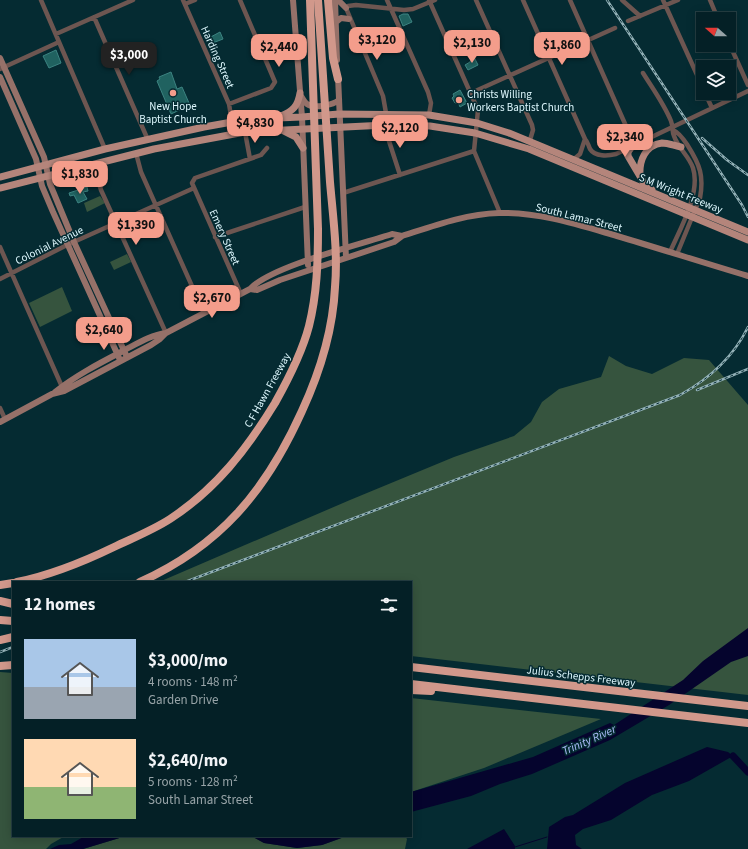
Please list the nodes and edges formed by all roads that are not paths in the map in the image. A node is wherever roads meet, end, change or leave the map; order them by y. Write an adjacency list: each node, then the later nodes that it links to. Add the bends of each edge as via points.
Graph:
1 (41, 0): 29 (street)
2 (133, 0): 24 (street)
3 (195, 0): 18 (street)
4 (240, 0): 47 (street, via 275,82 271,88)
5 (293, 0): 43 (main road)
6 (310, 0): 118 (highway, C F Hawn Freeway, via 318,248 315,291 305,337 289,377 252,441 220,478 181,511 150,530 85,561)
7 (318, 0): 119 (highway, via 336,286 330,327 315,381 281,453 251,499 228,524 200,547 161,573)
8 (328, 0): 40 (highway, via 333,58)
9 (387, 0): 21 (street)
10 (476, 0): 38 (street)
11 (523, 0): 34 (street)
12 (570, 0): 30 (street)
13 (622, 0): 23 (street)
14 (663, 0): 20 (street)
15 (678, 0): 20 (street)
16 (710, 0): 22 (street)
17 (431, 1): 21 (street, via 408,10); 44 (street)
18 (184, 2): 47 (street, Harding Street)
19 (342, 3): 21 (street); 25 (street); 27 (main road)
20 (665, 5): 23 (street); 36 (street)
21 (391, 9): 51 (street, via 428,92)
22 (715, 12)
23 (640, 16): 26 (street)
24 (94, 17): 29 (street); 64 (street)
25 (349, 19): 27 (main road, via 341,18); 49 (street, via 383,96)
26 (628, 21)
27 (335, 23): 40 (main road)
28 (615, 28): 30 (street)
29 (56, 34): 31 (street)
30 (588, 41): 34 (street); 66 (street)
31 (59, 42): 35 (street); 70 (street)
32 (733, 52): 41 (street)
33 (0, 58): 35 (main road)
34 (549, 58): 38 (street); 63 (street)
35 (2, 68): 75 (main road)
36 (696, 73)
37 (643, 74): 59 (street, via 661,101)
38 (510, 76): 44 (street); 65 (street, via 532,125)
39 (0, 77): 77 (main road)
40 (338, 79): 45 (main road)
41 (748, 85)
42 (748, 91): 48 (street)
43 (300, 93): 45 (main road, via 309,105 330,105); 52 (main road, via 294,109); 53 (main road)
44 (471, 93): 55 (street, via 478,110)
45 (339, 100): 50 (main road)
46 (708, 100): 48 (street)
47 (229, 104): 54 (street, Harding Street)
48 (712, 108): 59 (street)
49 (386, 113): 50 (main road, S M Wright Freeway); 51 (main road, S M Wright Freeway)
50 (339, 114): 53 (main road, S M Wright Freeway); 57 (main road)
51 (430, 115): 55 (main road, S M Wright Freeway)
52 (277, 118): 53 (main road, S M Wright Freeway); 54 (main road, S M Wright Freeway)
53 (302, 118): 58 (main road)
54 (232, 122): 64 (main road, S M Wright Freeway)
55 (477, 122): 62 (street); 65 (main road, S M Wright Freeway)
56 (386, 125): 57 (main road, S M Wright Freeway); 62 (main road, S M Wright Freeway, via 430,126); 78 (street)
57 (340, 127): 58 (main road, S M Wright Freeway); 85 (main road)
58 (302, 128): 60 (main road, S M Wright Freeway); 69 (main road)
59 (673, 128): 66 (street); 67 (street, via 674,136); 100 (street, via 679,132 695,158 702,176 700,198)
60 (278, 130): 61 (main road, S M Wright Freeway); 69 (main road, via 296,137)
61 (245, 132): 72 (main road, S M Wright Freeway); 73 (street)
62 (476, 133): 71 (street); 87 (main road, S M Wright Freeway, via 529,149)
63 (586, 139): 66 (street, via 592,151 606,156 616,154); 74 (street, via 580,154)
64 (148, 140): 70 (main road, S M Wright Freeway)
65 (530, 140): 74 (main road, S M Wright Freeway)
66 (634, 144): 82 (main road, via 628,156)
67 (681, 147): 82 (main road, via 662,143 651,147 641,161); 99 (street, via 692,166 695,184 693,196)
68 (267, 148): 73 (street, via 261,155)
69 (303, 148): 88 (main road)
70 (105, 149): 75 (main road, S M Wright Freeway)
71 (474, 150): 78 (street); 89 (street)
72 (136, 153): 76 (main road, S M Wright Freeway); 86 (street, via 141,172)
73 (250, 159): 84 (street, via 195,178 192,183)
74 (573, 160): 87 (main road, S M Wright Freeway)
75 (46, 164): 77 (main road, S M Wright Freeway); 80 (main road)
76 (93, 164): 80 (main road, S M Wright Freeway); 90 (street)
77 (38, 167): 79 (main road, S M Wright Freeway); 81 (main road)
78 (400, 175): 85 (street)
79 (0, 176)
80 (48, 176): 81 (main road, S M Wright Freeway); 95 (main road)
81 (40, 178): 83 (main road, S M Wright Freeway); 96 (main road)
82 (641, 178): 87 (main road, via 648,188)
83 (0, 188)
84 (194, 188): 86 (street, Colonial Avenue); 93 (street, Emery Street)
85 (343, 194): 98 (main road)
86 (156, 206): 90 (street, Colonial Avenue); 111 (street)
87 (676, 206): 91 (main road, S M Wright Freeway); 94 (main road, S M Wright Freeway)
88 (305, 207): 93 (street); 102 (main road)
89 (500, 213): 92 (main road, South Lamar Street, via 454,220); 99 (main road, South Lamar Street, via 548,217)
90 (116, 224): 95 (street, Colonial Avenue); 112 (street)
91 (748, 232)
92 (402, 236): 98 (main road, South Lamar Street, via 392,234); 101 (main road, South Lamar Street, via 394,242)
93 (215, 237): 108 (street, Emery Street)
94 (748, 240)
95 (74, 242): 96 (street, Colonial Avenue); 109 (main road)
96 (67, 245): 104 (street, Colonial Avenue); 110 (main road)
97 (0, 247): 104 (street)
98 (346, 249): 101 (main road); 102 (main road, South Lamar Street)
99 (670, 252): 100 (main road, South Lamar Street)
100 (677, 254): 105 (main road, South Lamar Street)
101 (346, 258): 103 (main road, South Lamar Street)
102 (308, 261): 103 (main road); 107 (main road, South Lamar Street, via 276,273)
103 (308, 270): 107 (main road, South Lamar Street, via 257,290)
104 (12, 273): 106 (street, Colonial Avenue); 115 (street)
105 (748, 276)
106 (0, 279)
107 (250, 289): 108 (main road, South Lamar Street)
108 (241, 294): 111 (main road, South Lamar Street)
109 (99, 298): 110 (main road); 113 (main road)
110 (92, 301): 114 (main road)
111 (204, 313): 112 (main road, South Lamar Street)
112 (166, 333): 113 (main road, South Lamar Street, via 160,339)
113 (126, 354): 114 (main road, South Lamar Street)
114 (118, 357): 115 (main road, South Lamar Street)
115 (63, 388): 117 (main road, South Lamar Street)
116 (0, 408): 117 (street)
117 (2, 420)
118 (21, 581)
119 (142, 581)
120 (12, 583): 121 (highway)
121 (0, 585)
122 (0, 601): 123 (highway)
123 (12, 604)
124 (0, 620): 125 (highway)
125 (12, 621)
126 (0, 636): 127 (highway)
127 (12, 637)
128 (12, 637): 129 (highway)
129 (0, 640)
130 (12, 665): 131 (highway)
131 (0, 666)
132 (412, 667): 136 (highway, Julius Schepps Freeway)
133 (412, 684): 134 (highway)
134 (451, 688): 135 (highway, via 443,692); 137 (highway)
135 (412, 690)
136 (748, 706)
137 (748, 723)

